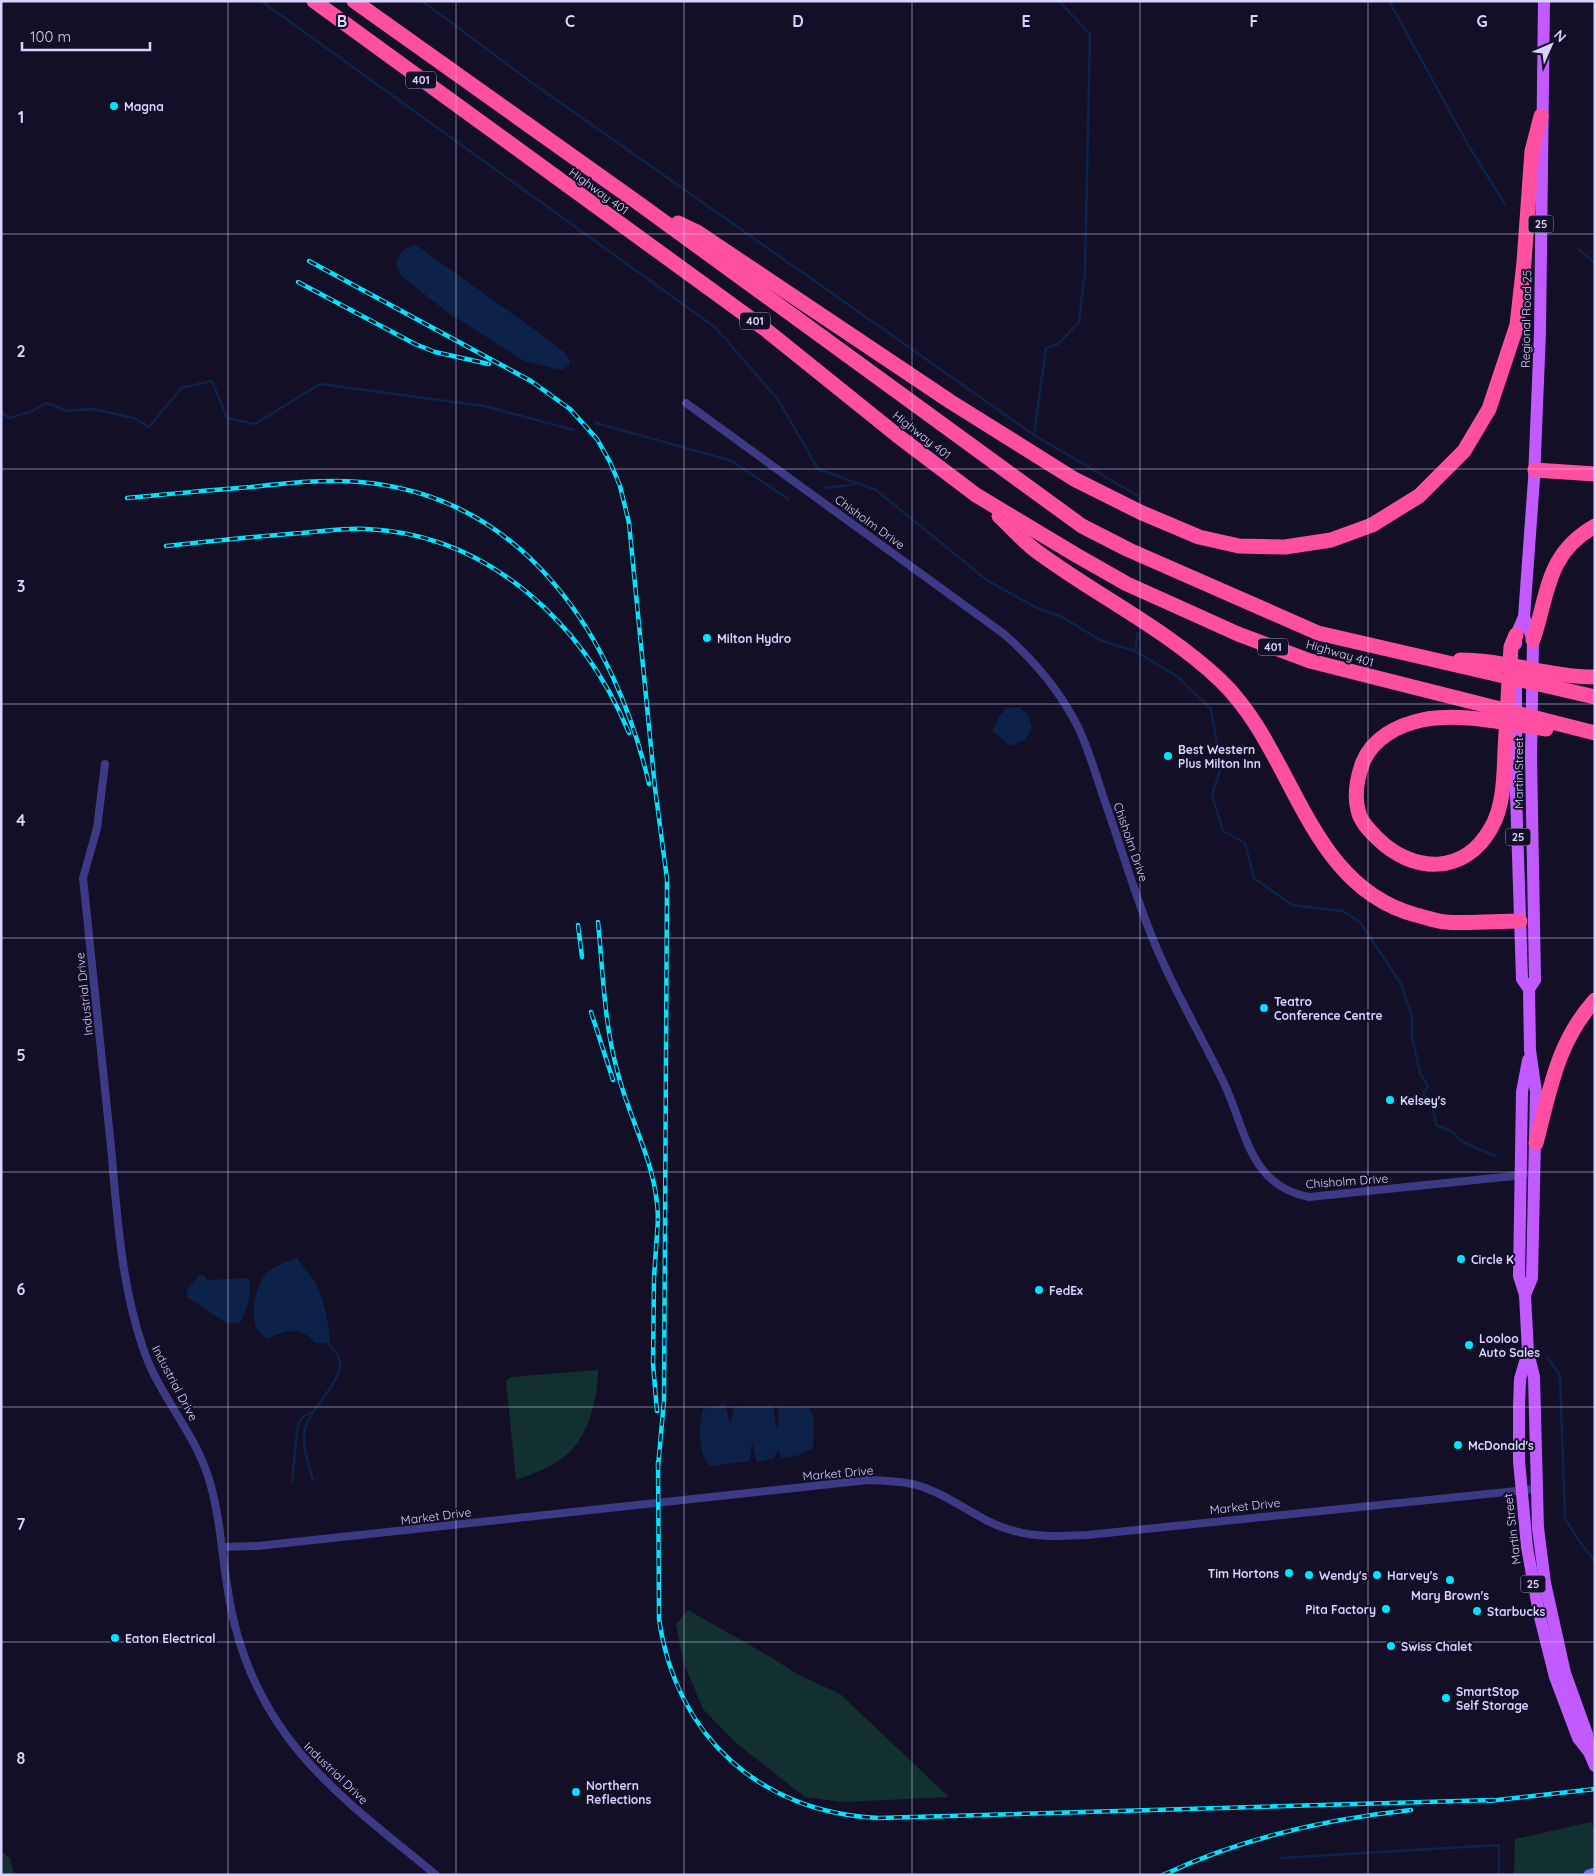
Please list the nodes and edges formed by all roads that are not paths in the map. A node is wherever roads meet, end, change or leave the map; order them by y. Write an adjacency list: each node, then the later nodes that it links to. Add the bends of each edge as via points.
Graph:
1 (314, 1): 9 (highway, Highway 401 / 401, via 765,329)
2 (354, 1): 5 (highway, Highway 401 / 401)
3 (1544, 1): 4 (main road, Regional Road 25 / 25)
4 (1542, 116): 5 (highway, via 1532,151 1517,325 1489,409 1464,450 1419,496 1372,525 1331,540 1285,547 1239,546 1199,537 1074,479 951,402 697,232); 7 (main road, Regional Road 25 / 25)
5 (641, 205): 14 (highway, Highway 401 / 401, via 1082,526 1128,550 1318,633)
6 (686, 403): 26 (street, Chisholm Drive, via 1004,634 1050,682 1085,742 1166,972 1222,1077 1249,1150 1264,1173 1284,1190 1309,1197)
7 (1535, 470): 8 (highway); 11 (main road, Regional Road 25 / 25)
8 (1595, 474)
9 (976, 495): 17 (highway, Highway 401 / 401, via 1127,584 1238,634 1310,661); 20 (highway, via 1034,549 1180,648 1220,680 1258,725 1321,843 1340,868 1373,895 1398,910 1443,922)
10 (1595, 526): 13 (highway, via 1565,550 1553,568)
11 (1524, 618): 12 (main road, Regional Road 25 / 25); 13 (main road, Martin Street / 25)
12 (1516, 635): 18 (highway, via 1511,647)
13 (1533, 640): 21 (main road, Martin Street / 25, via 1531,756 1536,980)
14 (1437, 661): 15 (highway, via 1484,660 1566,676); 16 (highway, Highway 401 / 401)
15 (1595, 677)
16 (1595, 697)
17 (1595, 734): 18 (highway, via 1447,718 1423,719 1398,727 1378,740 1365,758 1356,792 1358,812 1367,828 1398,854 1418,862 1451,864 1467,856 1492,827)
18 (1511, 751): 20 (main road, Martin Street / 25)
19 (105, 764): 31 (street, Industrial Drive, via 96,828 83,878 126,1276 143,1350 204,1464 213,1492)
20 (1520, 921): 21 (main road, Martin Street / 25, via 1522,979)
21 (1529, 989): 23 (main road, Martin Street / 25)
22 (1595, 1000): 24 (highway, via 1580,1016 1565,1042)
23 (1530, 1050): 24 (main road, Martin Street / 25, via 1536,1092); 26 (main road, Martin Street / 25, via 1522,1092)
24 (1536, 1143): 25 (main road, Martin Street / 25)
25 (1534, 1174): 26 (street, Chisholm Drive); 27 (main road, Martin Street / 25, via 1532,1278)
26 (1521, 1175): 27 (main road, Martin Street / 25, via 1519,1276)
27 (1525, 1295): 28 (main road, Martin Street / 25)
28 (1528, 1352): 29 (main road, Martin Street / 25, via 1534,1377); 30 (main road, Martin Street / 25, via 1520,1379)
29 (1536, 1488): 30 (street, Market Drive); 32 (main road, Martin Street / 25, via 1545,1583 1565,1673 1587,1734)
30 (1521, 1490): 31 (street, Market Drive, via 1087,1535 1046,1536 1009,1530 928,1488 868,1480 258,1546); 32 (main road, Martin Street / 25, via 1527,1547 1546,1643 1578,1738)
31 (222, 1547): 35 (street, Industrial Drive, via 231,1609 242,1652 254,1683 276,1722 316,1772)
32 (1589, 1752): 33 (main road, Martin Street / 25)
33 (1595, 1766)
34 (1595, 1873): 36 (street)
35 (436, 1875)
36 (1589, 1875)

